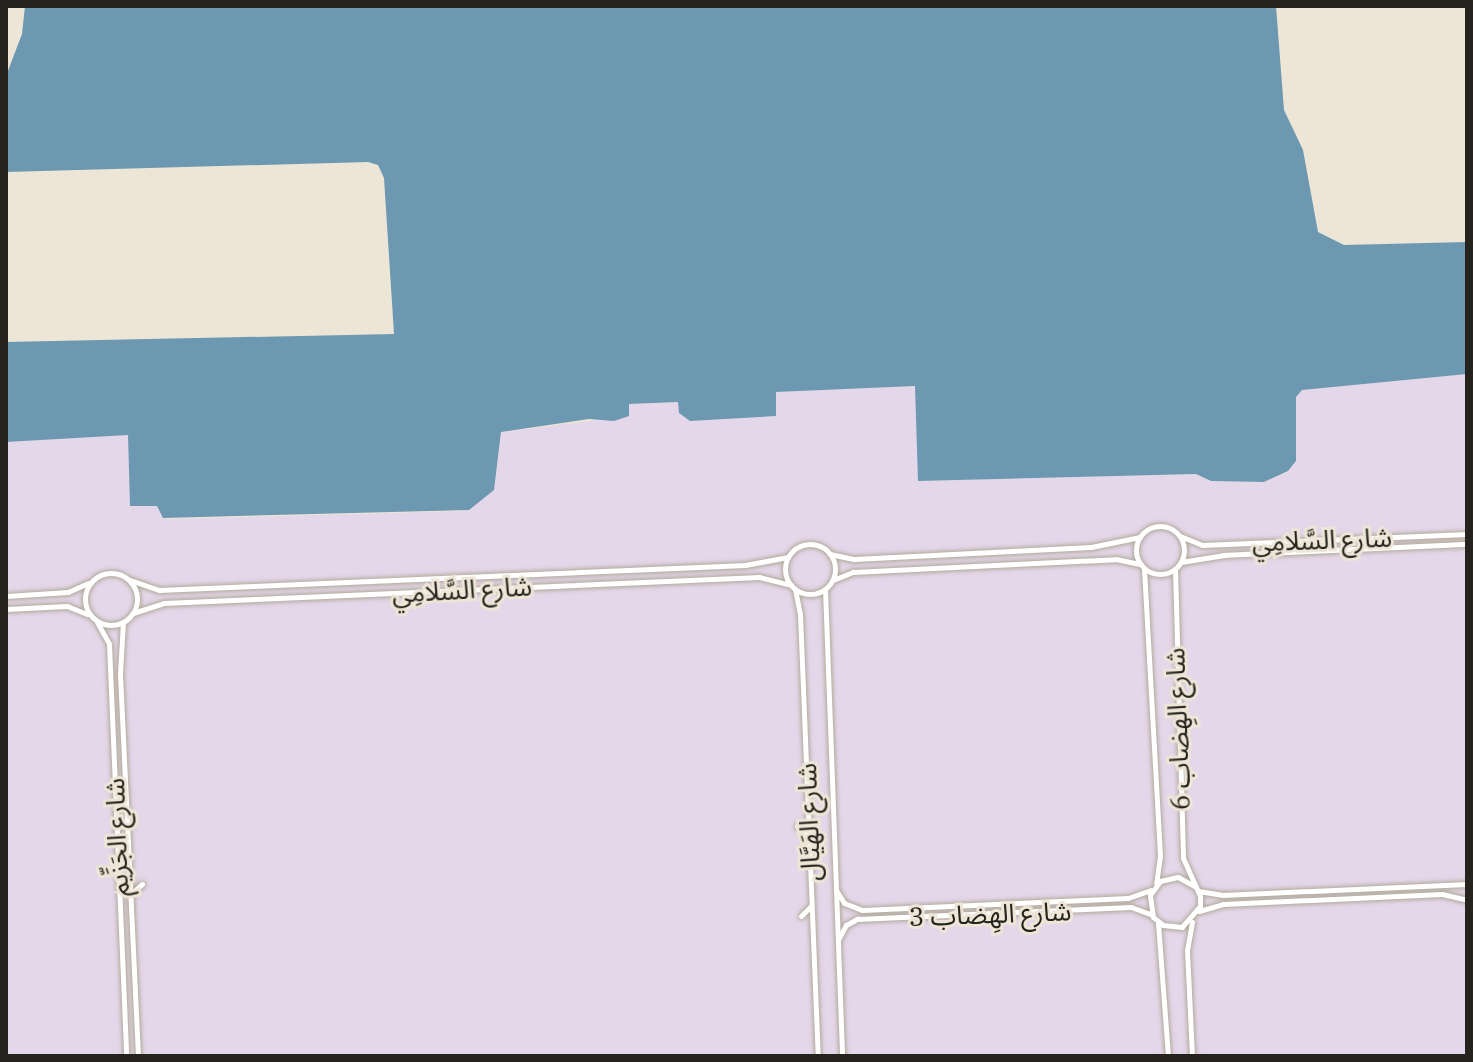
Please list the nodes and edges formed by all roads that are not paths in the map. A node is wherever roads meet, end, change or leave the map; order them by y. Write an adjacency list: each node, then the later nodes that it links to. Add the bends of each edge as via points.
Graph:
1 (1467, 534): 2 (street, شارع السَّلامِي, via 1202,545)
2 (1180, 536): 3 (street, via 1156,526); 7 (street)
3 (1140, 537): 5 (street, via 1091,547 854,559); 8 (street, via 1136,551)
4 (1467, 544): 7 (street, شارع السَّلامِي, via 1224,555)
5 (830, 554): 6 (street, via 807,544); 11 (street)
6 (788, 557): 10 (street, شارع السَّلامِي, via 745,565 171,590 148,589); 13 (street, via 785,569)
7 (1181, 562): 9 (street)
8 (1142, 567): 9 (street, via 1163,574); 11 (street, via 1116,559 853,572); 25 (street, شارع الهِضاب 6, via 1160,856)
9 (1175, 569): 27 (street, شارع الهِضاب 6, via 1183,858)
10 (130, 580): 12 (street, via 112,572); 17 (street, via 137,596)
11 (833, 580): 14 (street)
12 (89, 583): 15 (street, via 68,592); 18 (street, via 84,600)
13 (793, 587): 14 (street, via 813,594); 17 (street, شارع السَّلامِي, via 759,577 164,603); 22 (street, شارع الهَيَّال)
14 (825, 589): 26 (street, شارع الهَيَّال)
15 (6, 596)
16 (6, 609): 18 (street, via 67,606)
17 (133, 613): 20 (street)
18 (91, 616): 19 (street)
19 (97, 622): 20 (street); 39 (street, شارع الجَزِّيم, via 109,644)
20 (123, 622): 28 (street, شارع الجَزِّيم, via 120,674)
21 (797, 826): 22 (street)
22 (809, 837): 30 (street, شارع الهَيَّال)
23 (142, 884): 28 (street)
24 (1467, 884): 27 (street, via 1222,895)
25 (1154, 887): 27 (street, via 1172,877); 31 (street, شارع الهِضاب 3, via 1128,898); 34 (street)
26 (835, 888): 31 (street, شارع الهِضاب 3, via 851,907); 38 (street, شارع الهَيَّال)
27 (1196, 888): 32 (street)
28 (131, 895): 40 (street, شارع الجَزِّيم)
29 (1467, 900): 32 (street, via 1432,894 1223,904)
30 (812, 905): 33 (street); 41 (street, شارع الهَيَّال)
31 (871, 909): 35 (street, via 866,915)
32 (1199, 911): 36 (street)
33 (801, 916)
34 (1153, 917): 35 (street, شارع الهِضاب 3, via 1131,907); 37 (street)
35 (872, 919): 38 (street, شارع الهِضاب 3, via 850,922)
36 (1192, 921): 37 (street, via 1175,928); 44 (street, via 1187,945)
37 (1158, 922): 43 (street)
38 (837, 943): 42 (street, شارع الهَيَّال)
39 (126, 1056)
40 (138, 1056)
41 (818, 1056)
42 (842, 1056)
43 (1168, 1056)
44 (1192, 1056)

